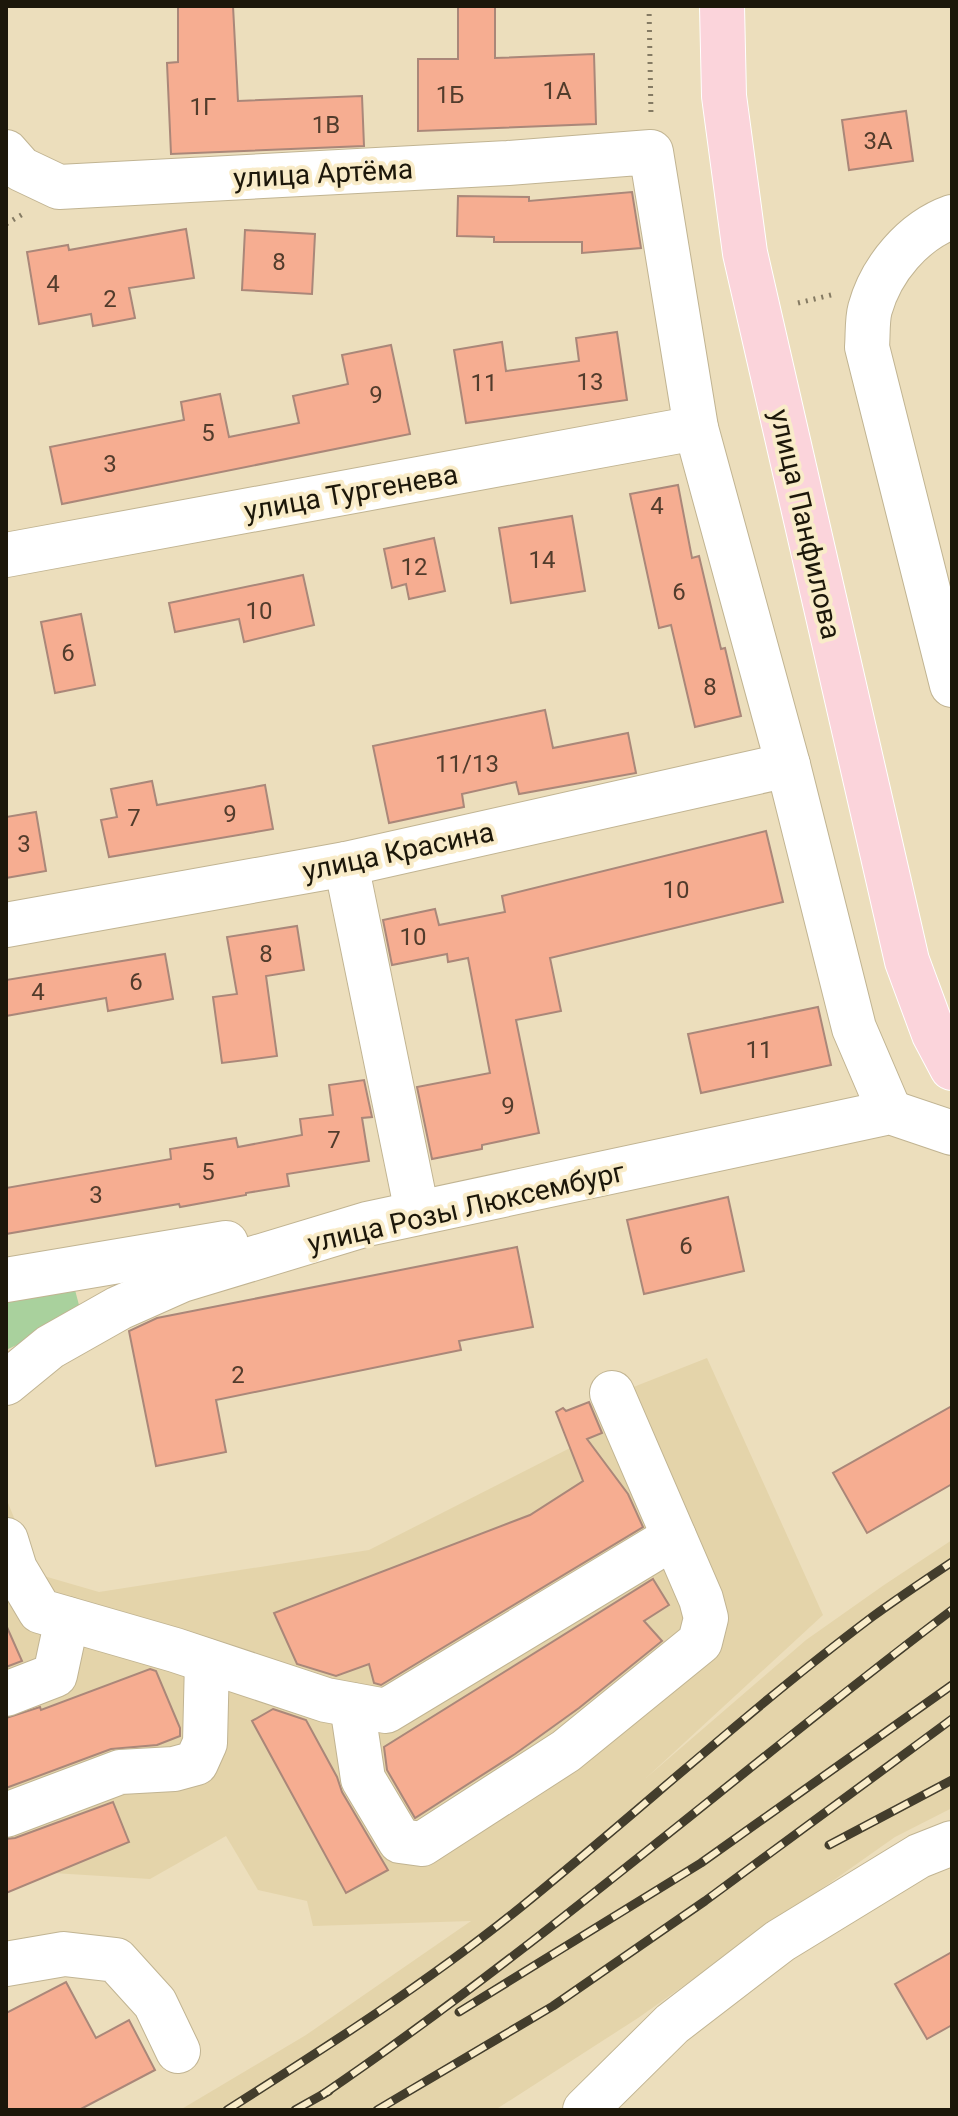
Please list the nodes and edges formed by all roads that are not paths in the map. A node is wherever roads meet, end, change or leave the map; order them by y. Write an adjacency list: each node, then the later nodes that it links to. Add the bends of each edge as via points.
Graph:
1 (722, 6): 11 (main road, улица Панфилова, via 724,96 745,253 907,961)
2 (6, 152): 4 (street, улица Артёма, via 21,169 59,187 651,152)
3 (944, 220): 6 (street, via 907,245 882,280 870,310 867,347)
4 (696, 428): 5 (street, улица Тургенева); 8 (street)
5 (6, 555)
6 (947, 639): 7 (street)
7 (952, 685)
8 (788, 765): 9 (street, улица Красина); 12 (street, via 854,1028)
9 (346, 864): 10 (street, улица Красина); 14 (street)
10 (6, 925)
11 (943, 1051)
12 (890, 1112): 13 (street); 14 (street, улица Розы Люксембург)
13 (952, 1133)
14 (417, 1212): 15 (street, улица Розы Люксембург)
15 (367, 1224): 16 (street); 17 (street, улица Розы Люксембург, via 182,1280 50,1347)
16 (6, 1280)
17 (6, 1383)
18 (612, 1393): 19 (street)
19 (674, 1537): 24 (street, via 386,1711); 24 (street, via 706,1618 700,1642 566,1751 422,1844 400,1841 363,1779)
20 (6, 1540): 21 (street, via 15,1569 40,1611)
21 (67, 1619): 22 (street); 23 (street, via 55,1675)
22 (207, 1661): 24 (street); 25 (street, via 205,1743 196,1763 120,1772)
23 (6, 1694)
24 (352, 1705)
25 (6, 1815)
26 (952, 1843): 29 (street, via 919,1856 780,1941 672,2024)
27 (6, 1964): 28 (street, via 64,1954 116,1960 155,2003)
28 (178, 2051)
29 (585, 2110)

